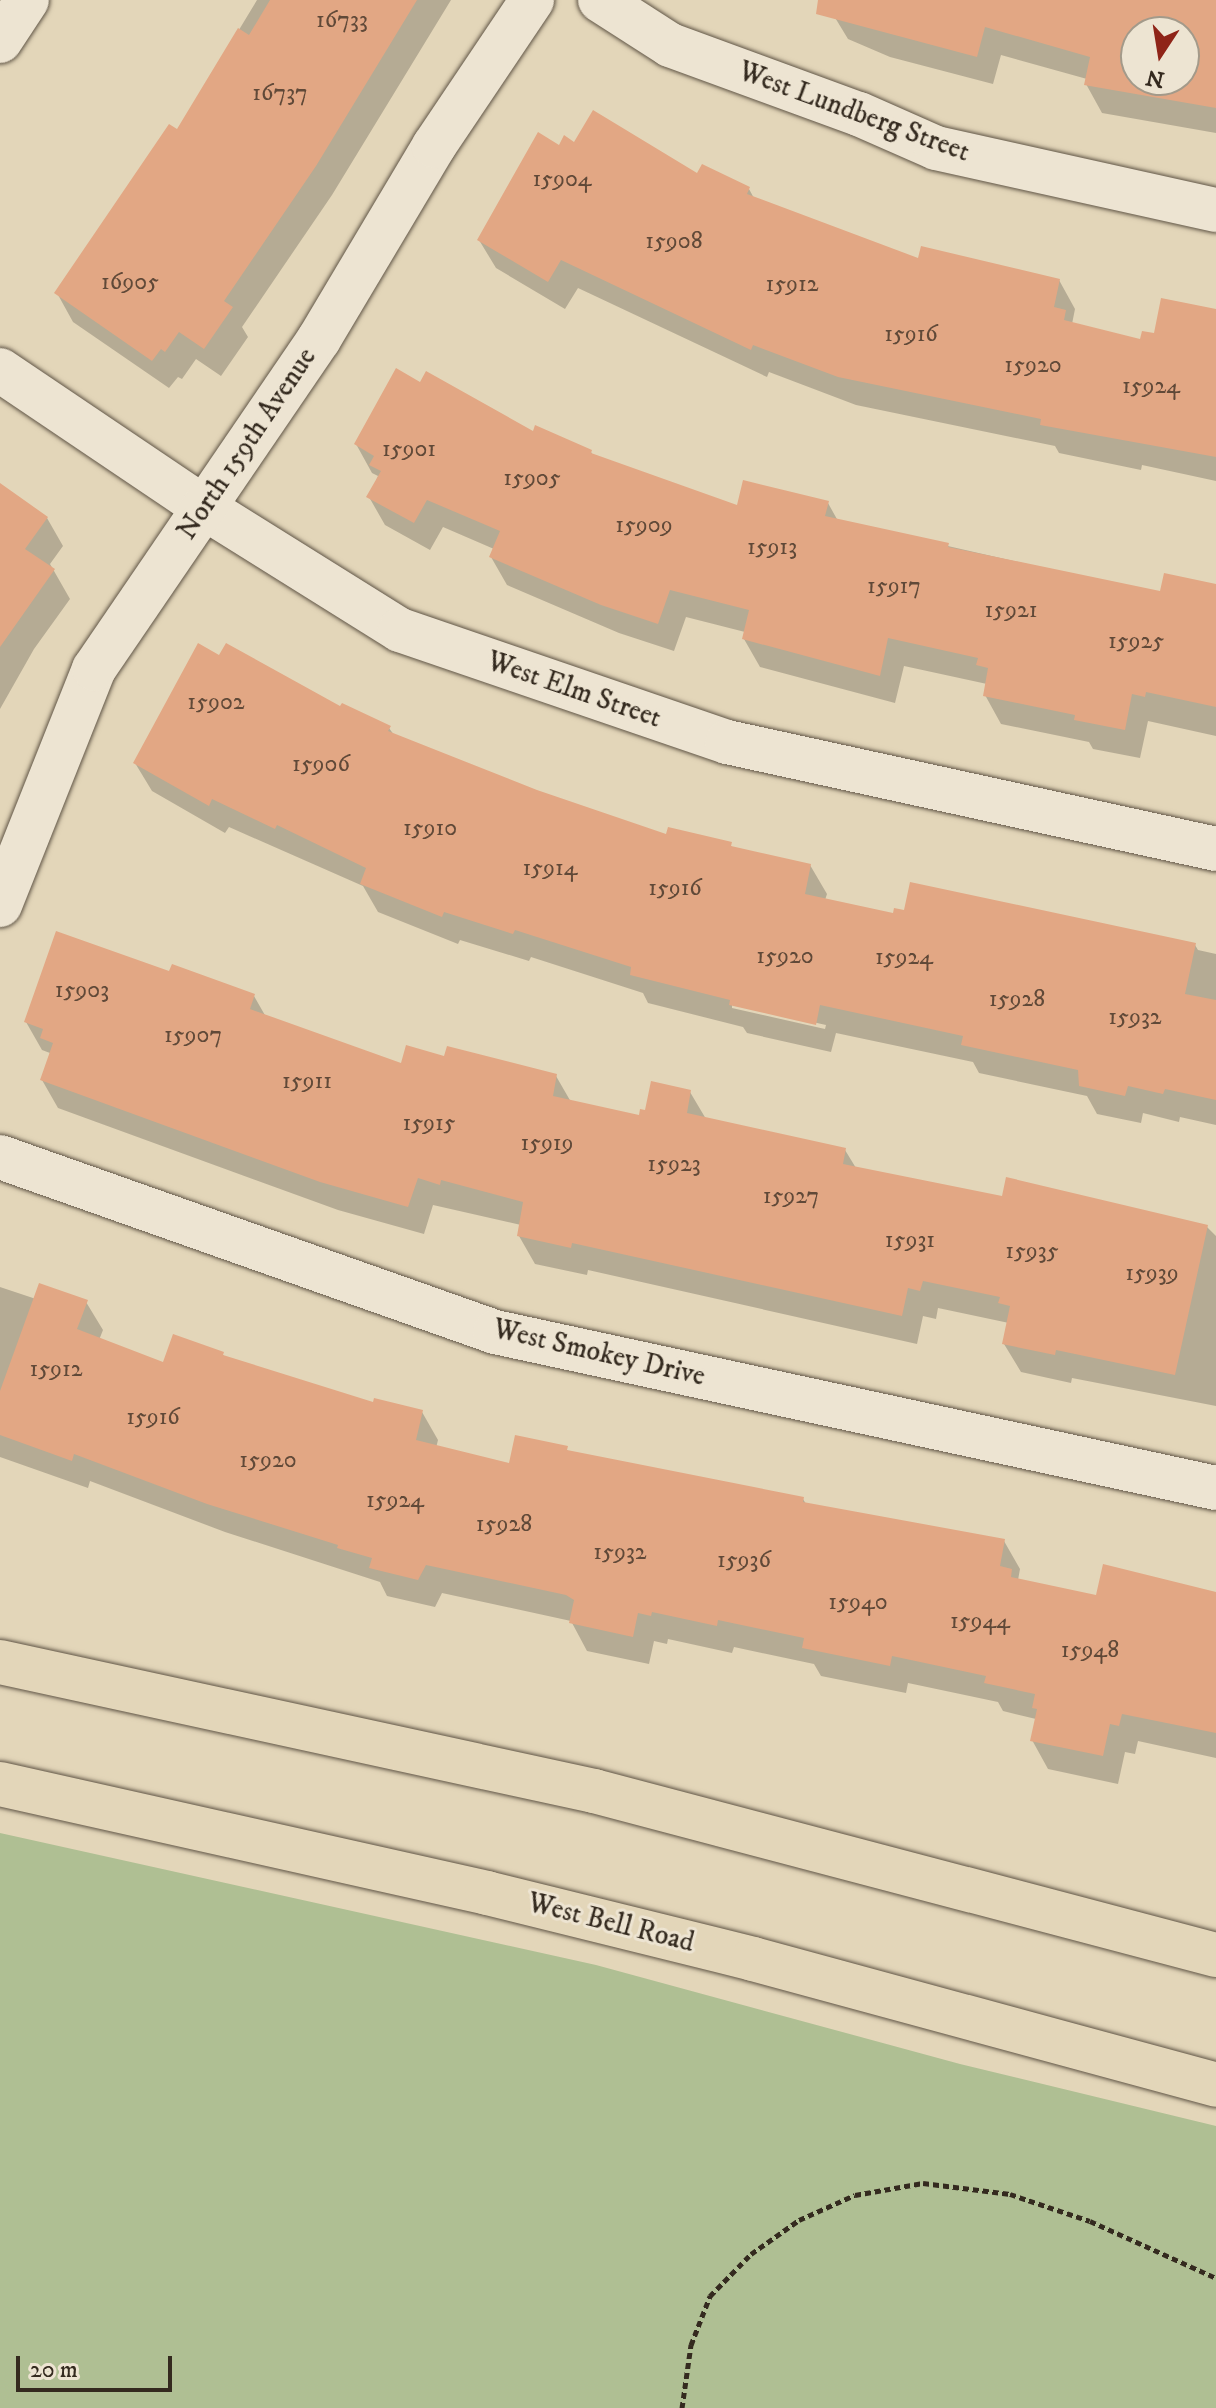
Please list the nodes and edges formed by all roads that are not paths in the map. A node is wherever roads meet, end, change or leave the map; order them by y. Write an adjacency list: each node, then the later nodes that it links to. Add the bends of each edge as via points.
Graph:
1 (27, 0): 4 (street)
2 (532, 0): 7 (street, North 159th Avenue, via 434,146 319,339)
3 (600, 0): 5 (street, West Lundberg Street, via 670,45 936,148)
4 (0, 41)
5 (1216, 210)
6 (0, 370): 7 (street, West Elm Street)
7 (203, 507): 8 (street, West Elm Street, via 400,630 727,742); 9 (street, North 159th Avenue, via 94,669)
8 (1216, 849)
9 (0, 905)
10 (0, 1157): 11 (street, West Smokey Drive, via 495,1332)
11 (1216, 1488)
12 (0, 1662): 14 (main road, via 594,1791)
13 (0, 1784): 15 (main road, West Bell Road, via 502,1896)
14 (1216, 1955)
15 (1216, 2085)

